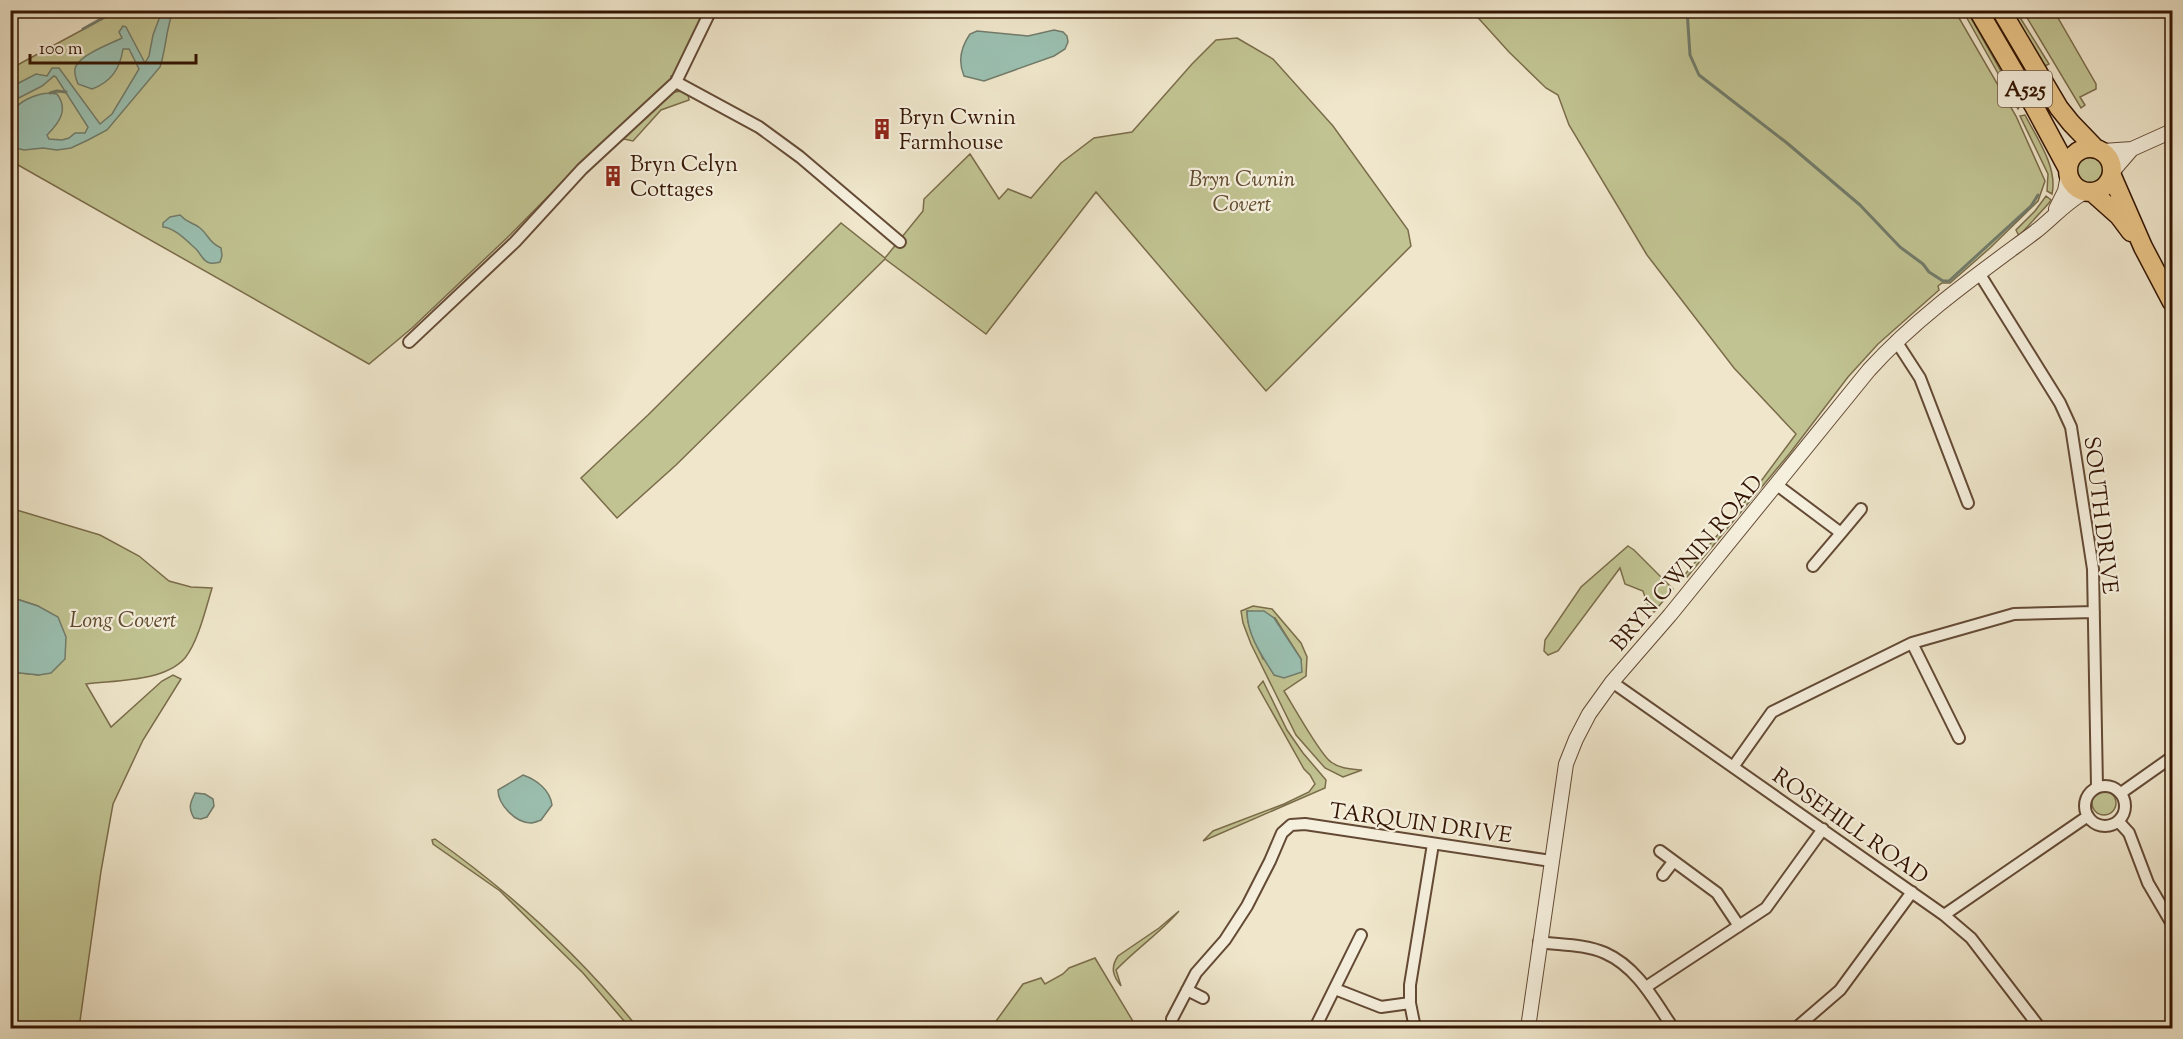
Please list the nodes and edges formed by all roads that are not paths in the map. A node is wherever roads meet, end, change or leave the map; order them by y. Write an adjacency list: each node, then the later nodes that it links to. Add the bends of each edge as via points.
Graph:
1 (709, 10): 4 (street)
2 (1978, 10): 8 (main road, A525, via 2030,97)
3 (2001, 10): 7 (main road, A525, via 2059,108)
4 (676, 82): 12 (street, via 759,127); 17 (street, via 582,169 515,242)
5 (2172, 131): 6 (street)
6 (2132, 149): 7 (street); 9 (street)
7 (2099, 150): 8 (main road, via 2090,147 2077,152 2069,162); 9 (main road, via 2111,161)
8 (2068, 172): 10 (main road, via 2075,186); 11 (street, BRYN CWNIN ROAD, via 2065,191)
9 (2112, 173): 10 (main road, via 2104,187); 13 (main road)
10 (2088, 192): 11 (street, BRYN CWNIN ROAD, via 2074,198); 13 (main road, via 2119,216)
11 (2050, 219): 14 (street, BRYN CWNIN ROAD)
12 (900, 242)
13 (2143, 247): 15 (main road)
14 (1978, 273): 16 (street, BRYN CWNIN ROAD); 23 (street, SOUTH DRIVE, via 2071,427 2092,569)
15 (2172, 302)
16 (1896, 341): 18 (street, BRYN CWNIN ROAD); 19 (street, via 1920,378)
17 (409, 342)
18 (1777, 485): 21 (street); 25 (street, BRYN CWNIN ROAD)
19 (1968, 503)
20 (1861, 509): 21 (street)
21 (1841, 533): 22 (street)
22 (1813, 566)
23 (2094, 612): 24 (street, via 2014,614); 29 (street, SOUTH DRIVE)
24 (1912, 643): 26 (street); 28 (street, via 1772,712)
25 (1612, 682): 28 (street, ROSEHILL ROAD); 36 (street, BRYN CWNIN ROAD, via 1589,714 1566,764)
26 (1959, 738)
27 (2172, 757): 30 (street)
28 (1733, 766): 33 (street, ROSEHILL ROAD)
29 (2097, 787): 30 (street, via 2110,786); 31 (street, via 2087,796)
30 (2121, 793): 32 (street, via 2125,805)
31 (2088, 816): 32 (street, via 2099,825); 40 (street)
32 (2118, 821): 41 (street, via 2129,833 2148,883)
33 (1823, 829): 39 (street, ROSEHILL ROAD); 42 (street, via 1766,908)
34 (1433, 844): 36 (street, TARQUIN DRIVE); 47 (street, TARQUIN DRIVE, via 1298,824 1281,828 1247,906); 49 (street)
35 (1660, 851): 37 (street)
36 (1551, 861): 44 (street, BRYN CWNIN ROAD)
37 (1673, 862): 38 (street); 42 (street, via 1717,893)
38 (1664, 875)
39 (1912, 892): 40 (street, ROSEHILL ROAD); 51 (street, via 1840,990)
40 (1944, 915): 56 (street, ROSEHILL ROAD, via 1971,938)
41 (2172, 924)
42 (1739, 926): 45 (street)
43 (1361, 935): 46 (street)
44 (1539, 942): 45 (street, via 1605,953 1631,970); 54 (street, BRYN CWNIN ROAD)
45 (1646, 987): 55 (street)
46 (1335, 989): 49 (street, via 1381,1007); 52 (street)
47 (1187, 990): 48 (street); 50 (street)
48 (1203, 998)
49 (1410, 1003): 53 (street)
50 (1172, 1019)
51 (1803, 1026)
52 (1315, 1029)
53 (1415, 1029)
54 (1528, 1029)
55 (1673, 1029)
56 (2040, 1029)

